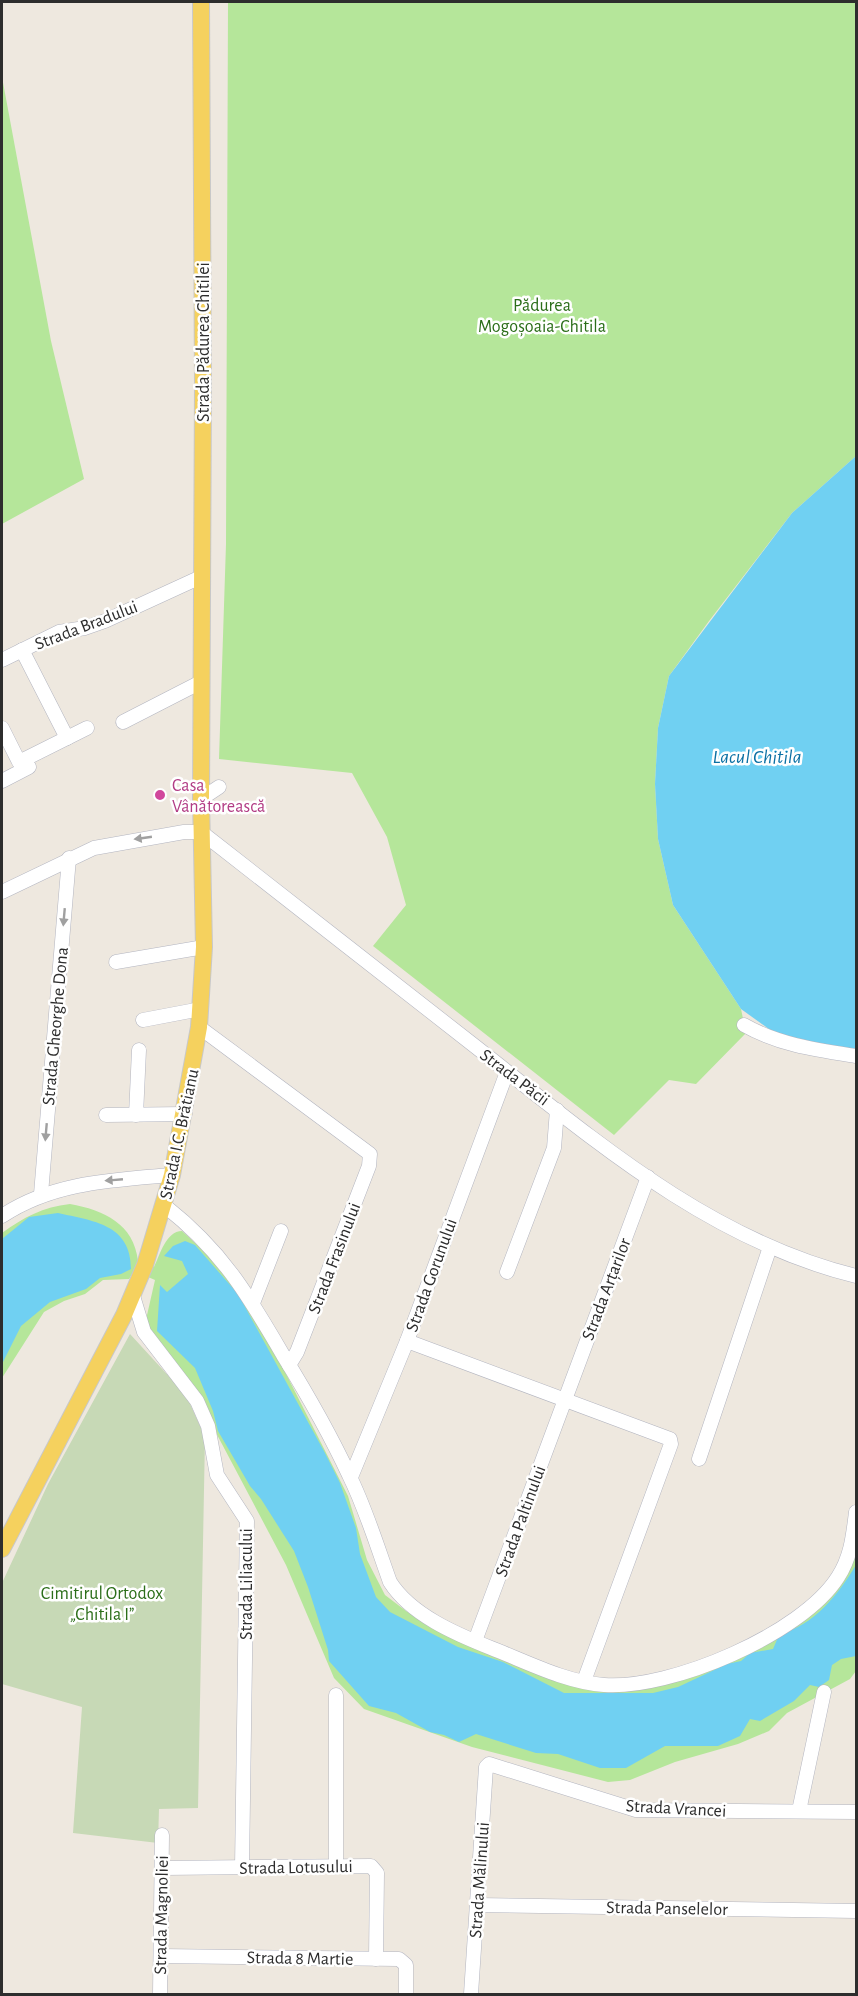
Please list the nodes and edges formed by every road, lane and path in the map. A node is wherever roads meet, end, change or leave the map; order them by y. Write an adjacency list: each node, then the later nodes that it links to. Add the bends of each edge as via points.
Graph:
1 (201, 2): 2 (main road, Strada Pădurea Chitilei)
2 (203, 576): 3 (street, Strada Bradului, via 105,621 59,632); 5 (main road, Strada Pădurea Chitilei)
3 (22, 650): 4 (street, Strada Bradului); 9 (street)
4 (2, 660)
5 (201, 682): 6 (street); 13 (main road, Strada I.C. Brătianu)
6 (123, 722)
7 (87, 728): 9 (street)
8 (2, 729): 9 (street, via 19,762)
9 (67, 738)
10 (29, 767): 11 (street)
11 (2, 781)
12 (219, 787): 13 (street)
13 (201, 799): 14 (main road, Strada I.C. Brătianu)
14 (201, 832): 15 (street, one-way to 15, via 120,842); 17 (main road, Strada I.C. Brătianu); 25 (street, Strada Păcii)
15 (69, 858): 16 (street); 32 (street, Strada Gheorghe Dona, one-way to 32)
16 (2, 892)
17 (204, 947): 18 (street); 19 (main road, Strada I.C. Brătianu)
18 (116, 962)
19 (201, 1008): 20 (street); 22 (main road, Strada I.C. Brătianu)
20 (143, 1020)
21 (744, 1025): 24 (street, via 805,1048)
22 (200, 1027): 27 (main road, Strada I.C. Brătianu); 42 (street, Strada Frasinului, via 370,1154 369,1166 306,1332)
23 (139, 1050): 29 (street)
24 (856, 1056)
25 (507, 1071): 26 (street, Strada Păcii); 41 (street, Strada Gorunului)
26 (557, 1110): 31 (street, Strada Păcii); 37 (street, via 554,1148)
27 (185, 1114): 29 (street); 30 (main road, Strada I.C. Brătianu)
28 (106, 1115): 29 (street)
29 (136, 1115)
30 (172, 1175): 32 (street, one-way to 32, via 99,1181); 33 (main road, Strada I.C. Brătianu)
31 (648, 1177): 36 (street, Strada Păcii, via 689,1207); 43 (street, Strada Arțarilor)
32 (41, 1194): 34 (street)
33 (165, 1206): 39 (main road, Strada I.C. Brătianu); 40 (street, via 221,1257)
34 (2, 1216)
35 (281, 1231): 40 (street)
36 (770, 1247): 38 (street, Strada Păcii); 44 (street)
37 (507, 1272)
38 (856, 1276)
39 (133, 1296): 47 (main road, Strada I.C. Brătianu); 58 (street, Strada Liliacului, via 144,1332 197,1401 208,1426 217,1475 247,1521)
40 (252, 1303): 42 (street)
41 (407, 1341): 43 (street); 45 (street, Strada Gorunului)
42 (289, 1365): 45 (street)
43 (564, 1400): 48 (street, Strada Paltinului); 49 (street, via 667,1436 671,1444)
44 (699, 1459)
45 (351, 1477): 48 (street, via 390,1582 399,1595 408,1604)
46 (856, 1512): 49 (street, via 845,1565 821,1598 802,1613 745,1647 689,1672 621,1685)
47 (2, 1549)
48 (475, 1641): 49 (street)
49 (584, 1681)
50 (824, 1692): 53 (street)
51 (336, 1695): 56 (street)
52 (488, 1765): 53 (street, Strada Vrancei, via 493,1763 636,1810); 59 (street, Strada Mălinului)
53 (799, 1811): 54 (street, Strada Vrancei)
54 (856, 1812)
55 (162, 1835): 57 (street, Strada Magnoliei)
56 (336, 1867): 58 (street, Strada Lotusului); 62 (street, Strada Lotusului, via 368,1866 376,1870)
57 (163, 1868): 58 (street, Strada Lotusului); 61 (street, Strada Magnoliei)
58 (242, 1869)
59 (477, 1905): 60 (street, Strada Panselelor); 65 (street, Strada Mălinului)
60 (856, 1911)
61 (161, 1956): 62 (street, Strada 8 Martie); 63 (street, Strada Magnoliei)
62 (376, 1959): 64 (street, Strada 8 Martie, via 399,1959 406,1963)
63 (160, 1995)
64 (406, 1995)
65 (471, 1995)

